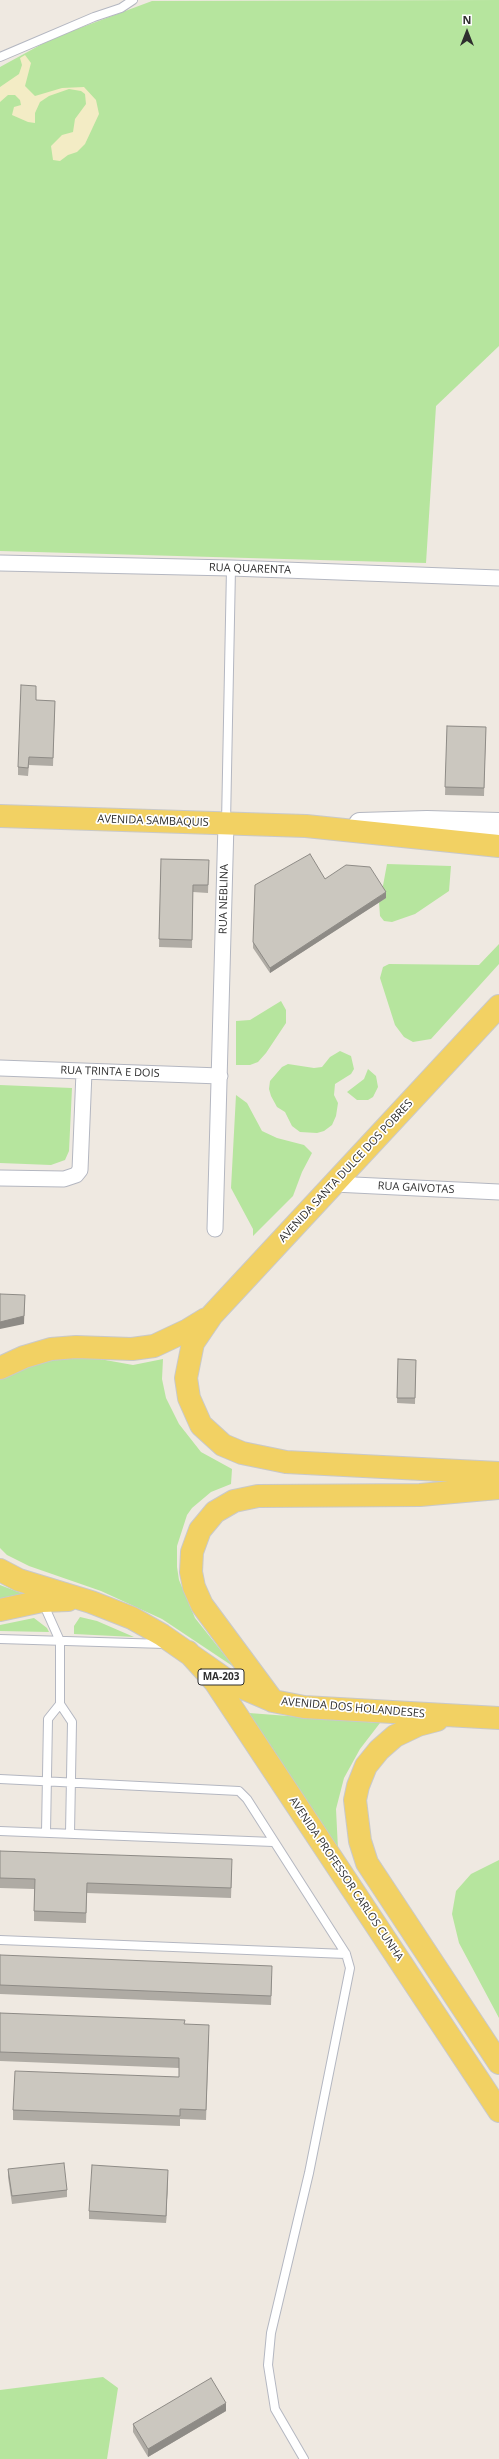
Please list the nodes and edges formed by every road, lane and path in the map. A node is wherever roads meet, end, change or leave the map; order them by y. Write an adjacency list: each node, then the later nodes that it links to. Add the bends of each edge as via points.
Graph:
1 (133, 0): 2 (lane)
2 (121, 4): 3 (lane)
3 (0, 57)
4 (0, 564): 5 (street, RUA QUARENTA)
5 (231, 568): 6 (street, RUA QUARENTA); 8 (lane, RUA NEBLINA)
6 (499, 578)
7 (0, 816): 8 (main road, AVENIDA SAMBAQUIS)
8 (226, 823): 10 (main road, AVENIDA SAMBAQUIS); 17 (street, RUA NEBLINA)
9 (499, 824): 10 (main road, AVENIDA SAMBAQUIS, via 427,822)
10 (306, 826): 11 (main road, AVENIDA SAMBAQUIS)
11 (499, 846)
12 (499, 1006): 14 (main road, AVENIDA SANTA DULCE DOS POBRES)
13 (499, 1011): 14 (main road, AVENIDA SANTA DULCE DOS POBRES)
14 (480, 1026): 19 (main road, AVENIDA SANTA DULCE DOS POBRES)
15 (0, 1068): 16 (street, RUA TRINTA E DOIS)
16 (84, 1072): 17 (street, RUA TRINTA E DOIS); 18 (street, via 80,1170 76,1175 64,1180)
17 (220, 1076): 21 (street, RUA NEBLINA)
18 (0, 1178)
19 (334, 1184): 20 (street, RUA GAIVOTAS); 22 (main road, AVENIDA SANTA DULCE DOS POBRES)
20 (499, 1192)
21 (214, 1229)
22 (212, 1315): 23 (main road, via 154,1346 132,1349 51,1349); 24 (main road, via 193,1343 186,1384 197,1418 223,1445 251,1456 286,1462)
23 (0, 1368)
24 (499, 1473)
25 (499, 1488): 32 (main road, via 420,1495 258,1496 234,1500 215,1512 200,1530 192,1552 191,1572 194,1588 202,1605)
26 (0, 1570): 27 (main road)
27 (37, 1593): 28 (main road); 30 (lane); 31 (main road, AVENIDA DOS HOLANDESES / MA-203, via 92,1602 148,1626)
28 (0, 1610)
29 (0, 1639): 30 (lane)
30 (60, 1641): 31 (lane); 33 (lane)
31 (181, 1648): 32 (main road, AVENIDA DOS HOLANDESES / MA-203, via 231,1683); 46 (main road, AVENIDA PROFESSOR CARLOS CUNHA, via 214,1682)
32 (273, 1701): 34 (main road, AVENIDA DOS HOLANDESES / MA-203, via 304,1707)
33 (60, 1704): 37 (lane, via 48,1719); 38 (lane, via 72,1722)
34 (462, 1717): 35 (main road, AVENIDA DOS HOLANDESES / MA-203); 45 (main road, via 435,1720 410,1728 378,1750 360,1779 355,1800 356,1816 367,1863)
35 (499, 1718)
36 (0, 1779): 37 (lane)
37 (47, 1781): 38 (lane); 40 (lane)
38 (71, 1782): 41 (lane); 42 (lane, via 239,1791 247,1799)
39 (0, 1831): 40 (lane)
40 (46, 1832): 41 (lane)
41 (70, 1833): 42 (lane)
42 (273, 1842): 44 (lane)
43 (0, 1940): 44 (lane)
44 (346, 1954): 47 (lane, via 350,1968 309,2173 272,2333 268,2365 275,2409)
45 (499, 2063)
46 (499, 2110)
47 (304, 2459)

